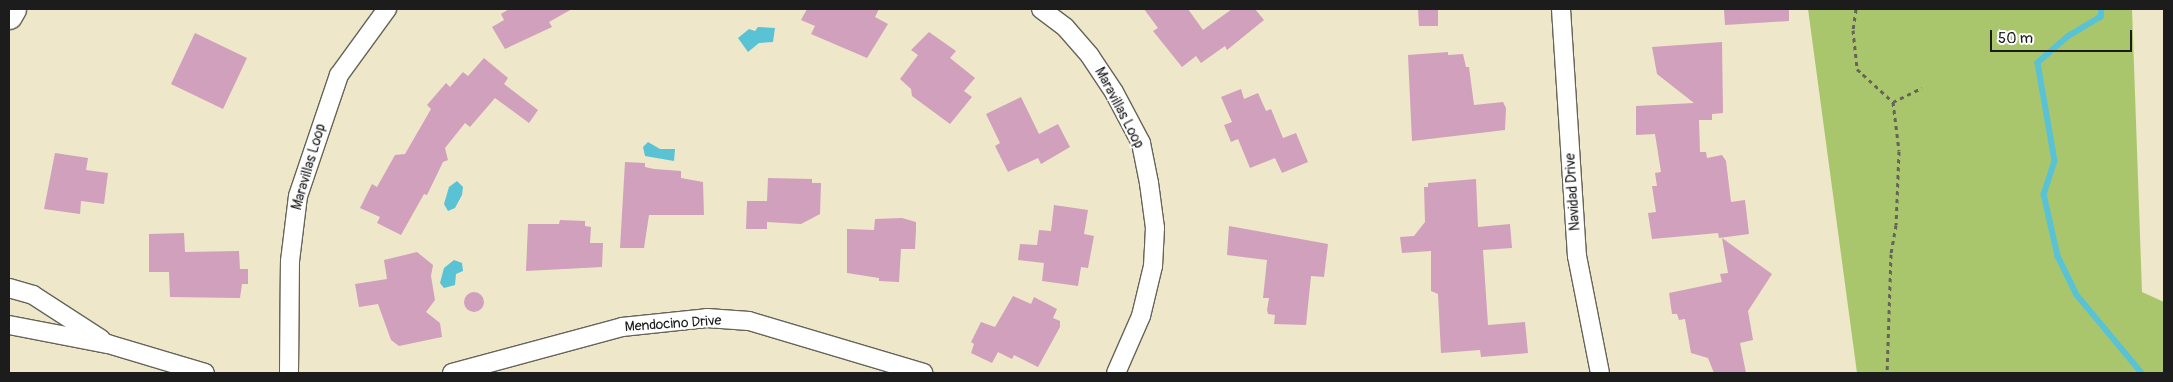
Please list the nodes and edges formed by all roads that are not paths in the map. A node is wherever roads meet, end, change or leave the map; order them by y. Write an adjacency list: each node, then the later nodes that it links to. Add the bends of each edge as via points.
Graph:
1 (13, 9): 5 (street)
2 (387, 9): 10 (street, Maravillas Loop, via 339,75 298,196 290,261)
3 (1041, 9): 13 (street, Maravillas Loop, via 1072,34 1114,92 1140,143 1149,182 1155,228 1153,266 1141,316)
4 (1561, 9): 14 (street, Navidad Drive, via 1577,256)
5 (9, 16)
6 (9, 288): 8 (street, via 33,295)
7 (9, 325): 8 (street)
8 (108, 344): 9 (street)
9 (205, 373)
10 (289, 373)
11 (452, 373): 12 (street, Mendocino Drive, via 622,327 707,318 749,321)
12 (923, 373)
13 (1116, 373)
14 (1600, 373)

